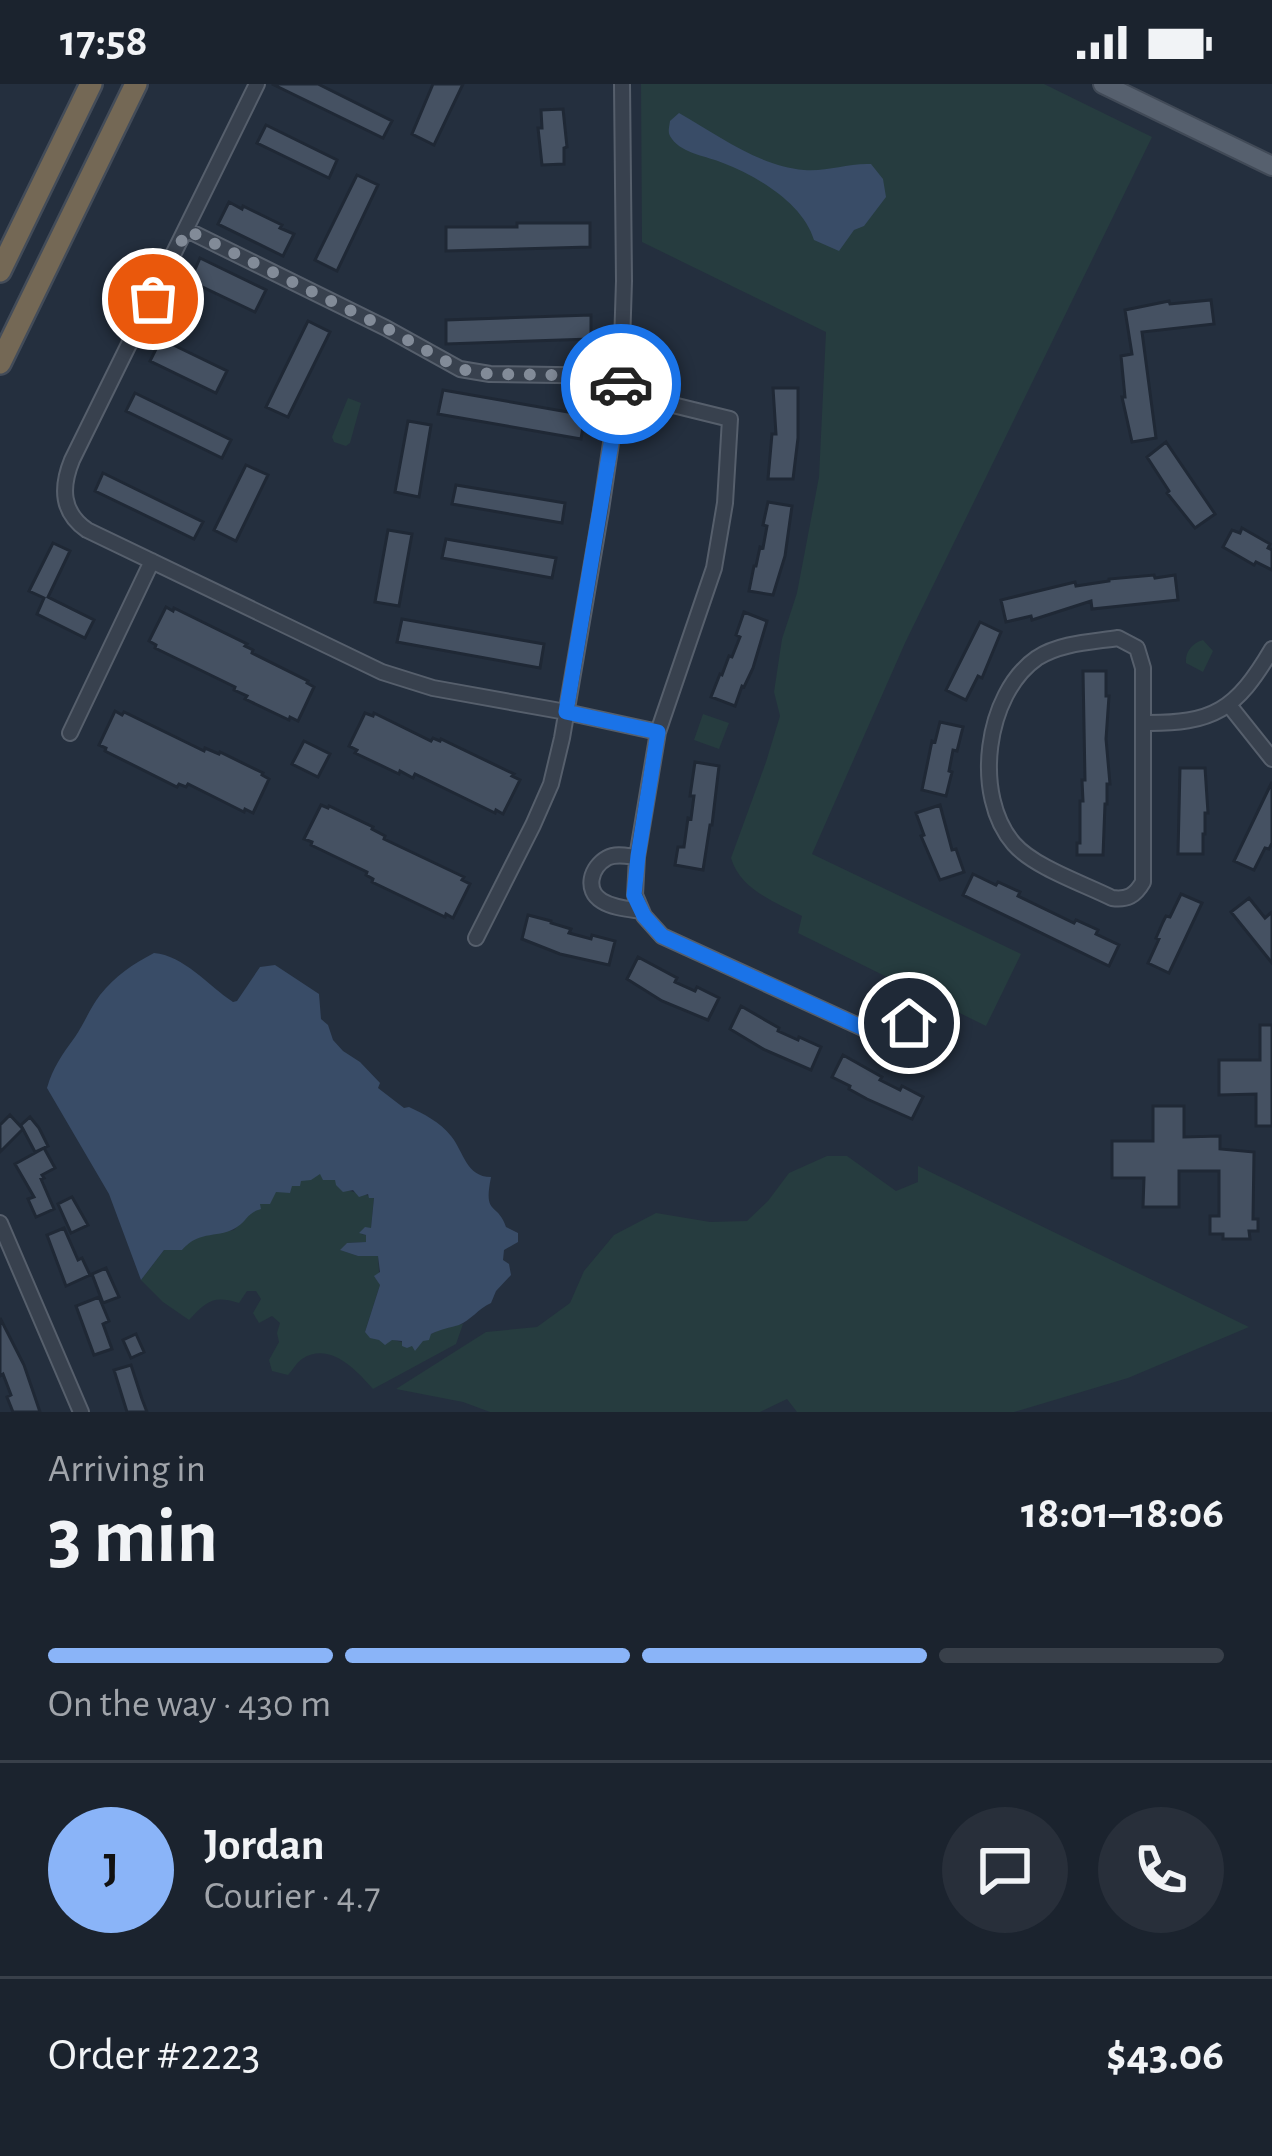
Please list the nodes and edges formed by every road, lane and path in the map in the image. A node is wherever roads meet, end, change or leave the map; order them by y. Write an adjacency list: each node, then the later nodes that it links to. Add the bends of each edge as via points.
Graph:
1 (91, 84): 8 (highway)
2 (136, 84): 9 (highway)
3 (257, 84): 7 (street)
4 (622, 84): 10 (street)
5 (1103, 84): 6 (main road)
6 (1272, 166)
7 (187, 230): 10 (street, via 460,369); 11 (street, via 65,476 65,501 77,523)
8 (0, 271)
9 (0, 363)
10 (621, 384): 14 (street); 16 (street, via 730,419 714,568)
11 (152, 561): 14 (street, via 382,672); 17 (street)
12 (1272, 649): 13 (street)
13 (1229, 705): 15 (street, via 1190,721); 18 (street)
14 (566, 712): 16 (street); 21 (street, via 551,784)
15 (1143, 723): 15 (street, via 1143,882 1132,896 1112,898 1013,844 989,780 991,741 1010,686 1037,658 1118,638 1142,657)
16 (658, 732): 19 (street)
17 (70, 733)
18 (1272, 759)
19 (638, 856): 20 (street, via 634,895); 20 (street, via 606,859 591,881 603,902)
20 (642, 911): 22 (street, via 662,936 876,1034)
21 (476, 938)
22 (909, 1023)
23 (0, 1223): 24 (street)
24 (80, 1412)

